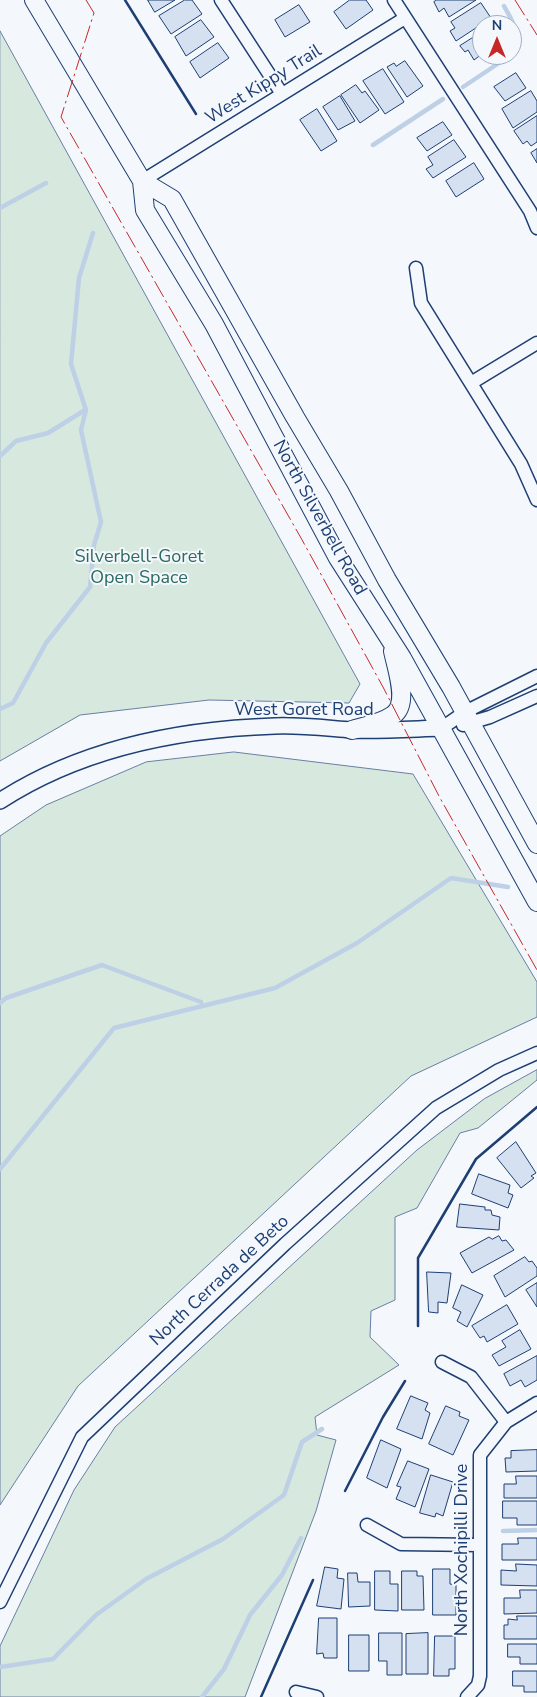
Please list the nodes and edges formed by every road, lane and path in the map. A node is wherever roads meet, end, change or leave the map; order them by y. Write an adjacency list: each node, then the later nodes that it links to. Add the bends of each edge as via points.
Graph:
1 (34, 0): 6 (main road, North Silverbell Road)
2 (221, 0): 5 (street)
3 (394, 0): 4 (street)
4 (405, 18): 5 (street, West Kippy Trail); 7 (street, via 530,211)
5 (282, 94): 6 (street, West Kippy Trail)
6 (142, 181): 12 (main road, North Silverbell Road, via 145,210 214,324 338,558); 15 (main road, North Silverbell Road, via 172,199)
7 (537, 228)
8 (416, 268): 10 (street, via 421,303)
9 (537, 343): 10 (street)
10 (471, 383): 11 (street, via 521,464)
11 (537, 500)
12 (390, 639): 16 (main road, North Silverbell Road); 17 (main road, via 402,699 396,714)
13 (537, 676): 15 (street, West Goret Road)
14 (537, 696): 15 (street, West Goret Road, via 490,717)
15 (468, 718): 16 (street, West Goret Road); 19 (main road, North Silverbell Road)
16 (442, 728): 17 (street, West Goret Road); 20 (main road, North Silverbell Road)
17 (352, 730): 18 (street, West Goret Road, via 275,726 227,729 144,742 72,764)
18 (0, 801)
19 (537, 844)
20 (537, 902)
21 (537, 1053): 27 (street, North Cerrada de Beto, via 499,1070 436,1108 285,1244 82,1437)
22 (442, 1362): 24 (street, via 471,1377)
23 (537, 1403): 24 (street, North Xochipilli Drive)
24 (506, 1422): 26 (street, North Xochipilli Drive, via 480,1455)
25 (367, 1525): 26 (street, via 401,1544)
26 (480, 1545): 29 (street, North Xochipilli Drive, via 480,1676 478,1686)
27 (0, 1602)
28 (296, 1692): 30 (street)
29 (470, 1695)
30 (317, 1697)

